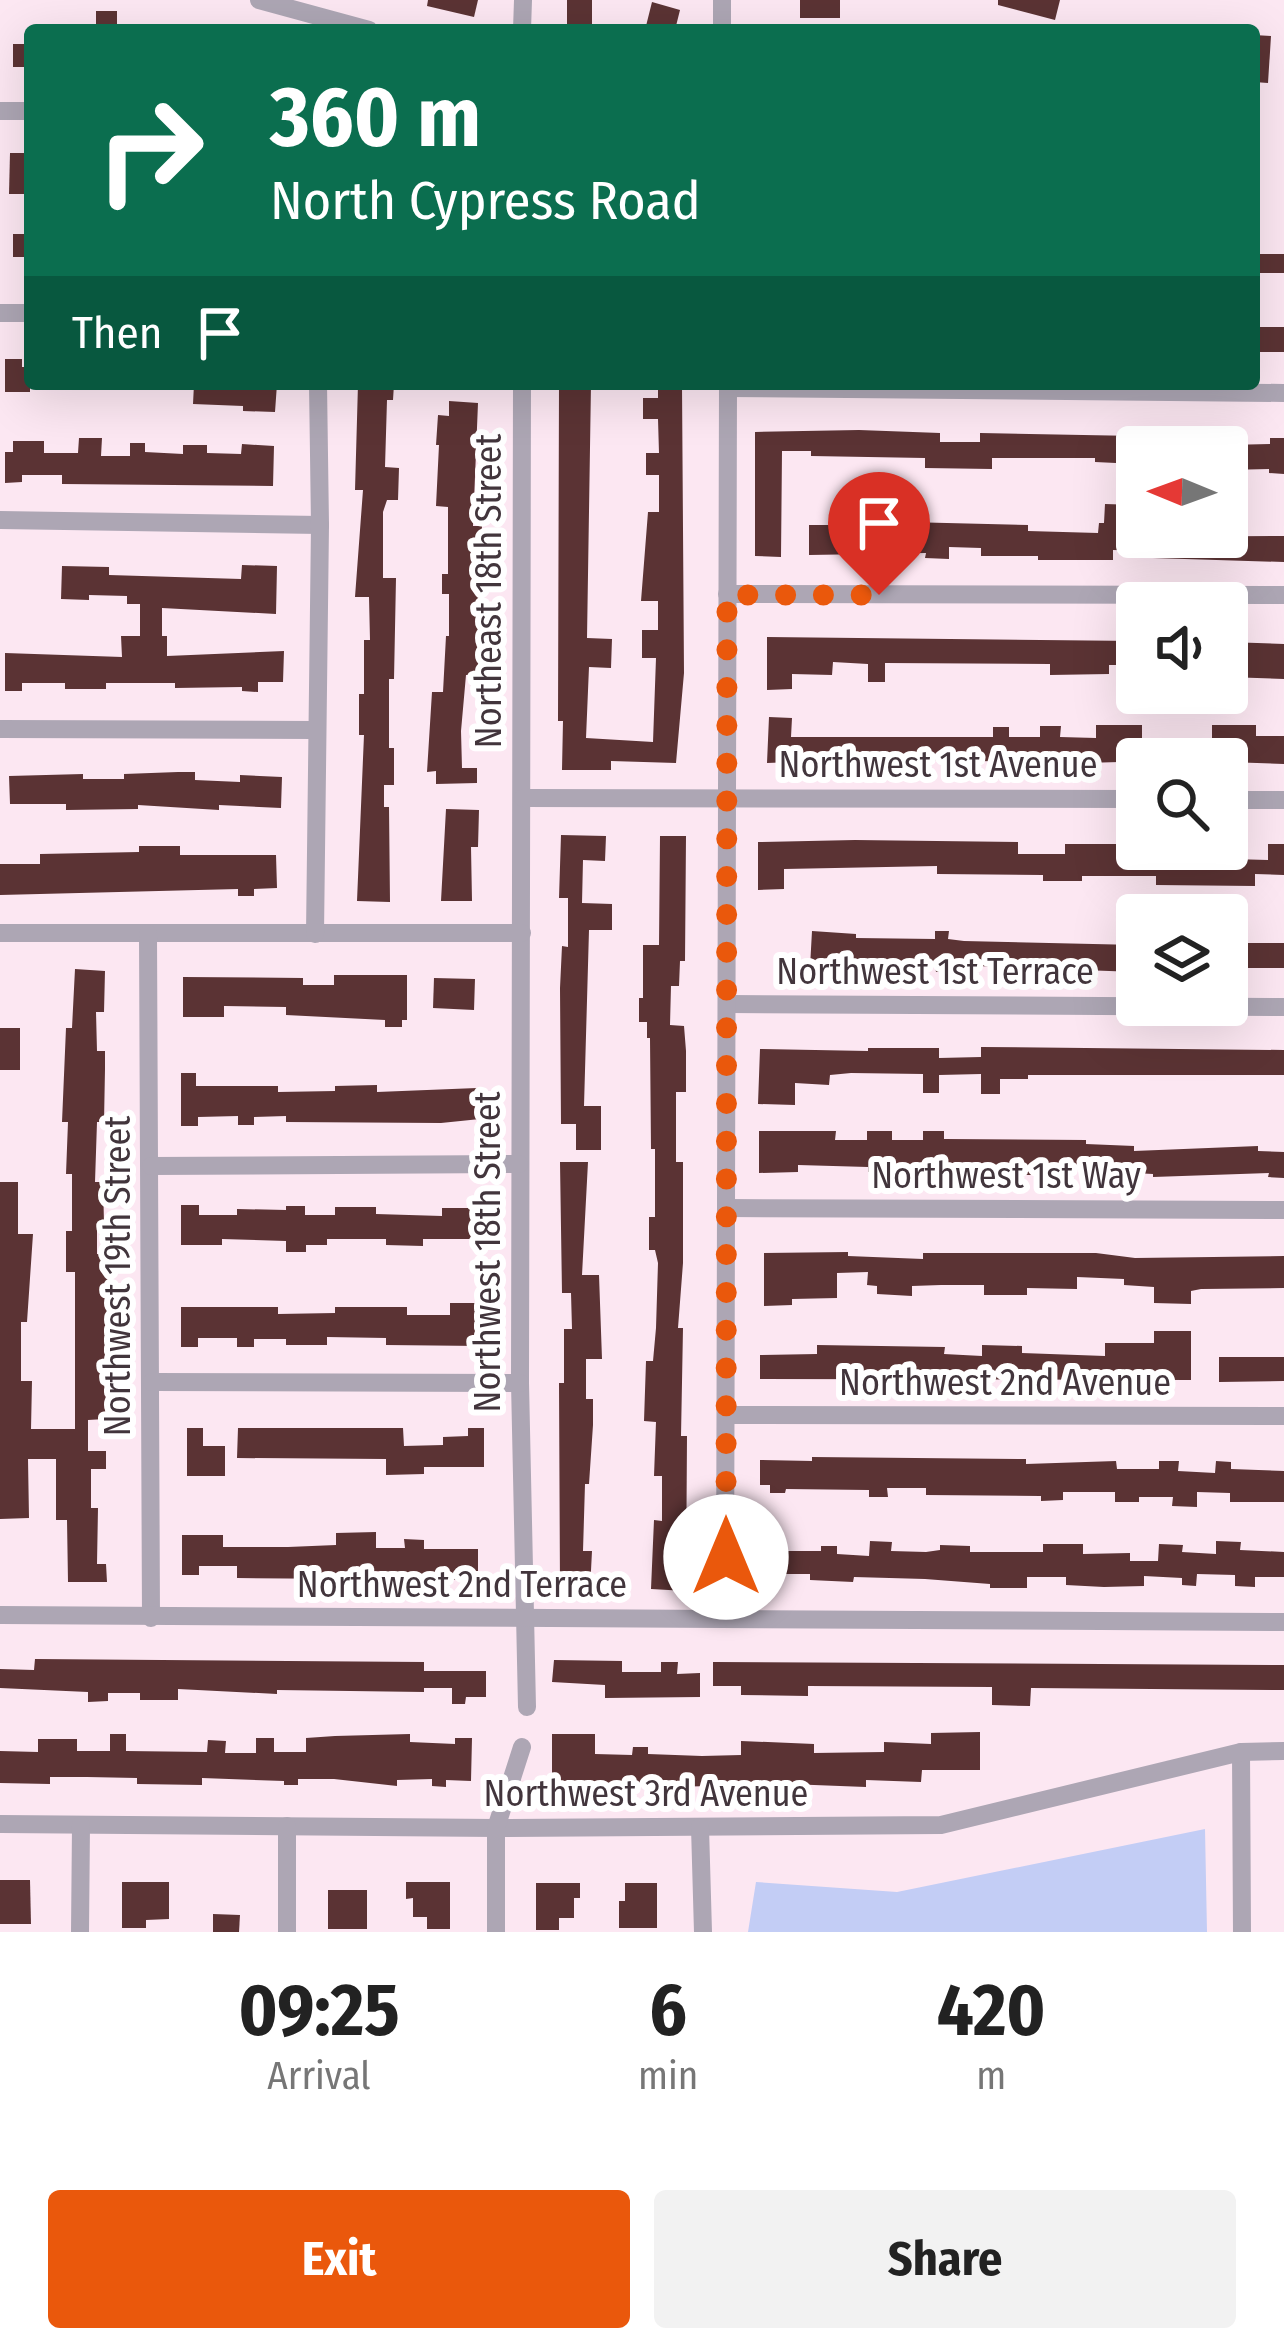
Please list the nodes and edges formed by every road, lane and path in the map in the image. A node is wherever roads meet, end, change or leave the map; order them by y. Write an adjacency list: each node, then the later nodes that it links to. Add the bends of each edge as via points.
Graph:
1 (259, 0): 2 (street)
2 (312, 23)
3 (318, 390): 9 (street)
4 (522, 390): 15 (street, Northeast 18th Street)
5 (728, 390): 10 (street)
6 (1101, 390): 7 (street)
7 (1284, 393)
8 (0, 520): 9 (street)
9 (320, 525): 13 (street)
10 (727, 595): 11 (street); 14 (street)
11 (1284, 595)
12 (0, 729): 13 (street)
13 (315, 730): 22 (street)
14 (728, 797): 15 (street, Northwest 1st Avenue); 16 (street, Northwest 1st Avenue); 23 (street)
15 (523, 798): 20 (street, Northwest 18th Street)
16 (1116, 800)
17 (1248, 800): 18 (street)
18 (1284, 800)
19 (0, 933): 21 (street)
20 (522, 933): 22 (street); 25 (street, Northwest 18th Street)
21 (148, 934): 22 (street); 26 (street, Northwest 19th Street)
22 (315, 934)
23 (729, 1004): 24 (street, Northwest 1st Terrace); 27 (street)
24 (1284, 1007)
25 (519, 1164): 26 (street); 30 (street, Northwest 18th Street)
26 (151, 1166): 29 (street, Northwest 19th Street)
27 (727, 1208): 28 (street, Northwest 1st Way); 31 (street)
28 (1284, 1210)
29 (152, 1382): 30 (street); 35 (street, Northwest 19th Street)
30 (520, 1383): 36 (street, Northwest 18th Street)
31 (726, 1415): 32 (street, Northwest 2nd Avenue); 34 (street)
32 (1284, 1416)
33 (0, 1615): 35 (street, Northwest 2nd Terrace)
34 (725, 1617): 36 (street, Northwest 2nd Terrace); 37 (street, Northwest 2nd Terrace)
35 (151, 1618): 36 (street, Northwest 2nd Terrace)
36 (524, 1619): 38 (street, Northwest 18th Street)
37 (1284, 1622)
38 (526, 1707)
39 (522, 1747): 46 (street)
40 (1284, 1751): 41 (street, Northwest 3rd Avenue)
41 (1241, 1752): 45 (street, Northwest 3rd Avenue, via 941,1825); 51 (street)
42 (0, 1824): 43 (street, Northwest 3rd Avenue)
43 (81, 1825): 44 (street, Northwest 3rd Avenue); 47 (street)
44 (287, 1826): 46 (street, Northwest 3rd Avenue); 48 (street)
45 (700, 1827): 46 (street, Northwest 3rd Avenue); 50 (street)
46 (496, 1828): 49 (street)
47 (80, 1932)
48 (287, 1932)
49 (496, 1932)
50 (703, 1932)
51 (1242, 1932)

